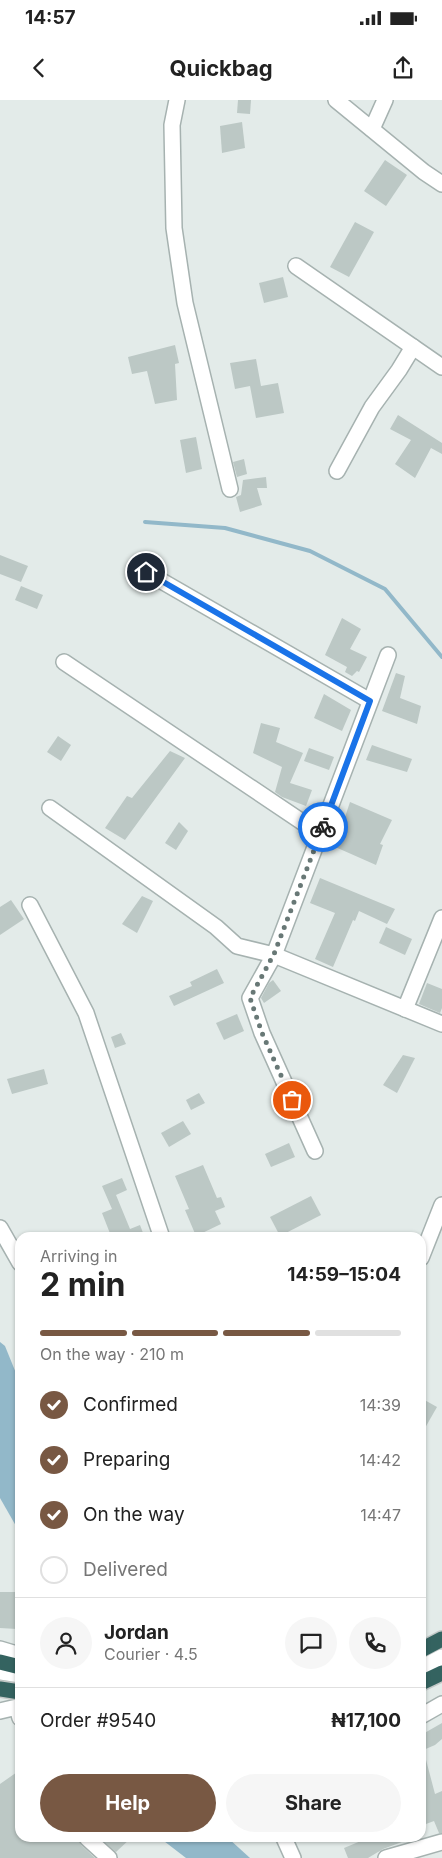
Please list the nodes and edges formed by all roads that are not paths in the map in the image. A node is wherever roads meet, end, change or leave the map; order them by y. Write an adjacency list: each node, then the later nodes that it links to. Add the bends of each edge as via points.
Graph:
1 (177, 100): 10 (street, via 172,125 174,228 185,303)
2 (336, 100): 4 (street)
3 (385, 100): 4 (street)
4 (372, 128): 5 (street)
5 (442, 184)
6 (296, 266): 7 (street)
7 (413, 347): 8 (street); 9 (street, via 372,407)
8 (442, 367)
9 (337, 471)
10 (230, 489)
11 (146, 572): 14 (street)
12 (388, 655): 14 (street)
13 (64, 662): 16 (street)
14 (370, 701): 16 (street)
15 (50, 808): 19 (street, via 216,927 237,946)
16 (320, 834): 19 (street)
17 (30, 905): 25 (street, via 86,1013)
18 (442, 918): 20 (street)
19 (274, 954): 20 (street); 22 (street, via 250,998 262,1033)
20 (405, 1009): 21 (street)
21 (442, 1024)
22 (315, 1151)
23 (442, 1205): 26 (street)
24 (0, 1228): 27 (street)
25 (160, 1232)
26 (426, 1245)
27 (15, 1254)
28 (442, 1639): 29 (highway)
29 (426, 1647)
30 (0, 1650): 31 (street)
31 (15, 1653)
32 (442, 1657): 34 (street)
33 (0, 1662): 35 (highway)
34 (426, 1665)
35 (15, 1666)
36 (0, 1672): 38 (street)
37 (442, 1673): 39 (highway)
38 (15, 1674)
39 (426, 1681)
40 (0, 1683): 41 (street)
41 (15, 1684)
42 (0, 1689): 43 (highway)
43 (15, 1691)
44 (442, 1704): 49 (street)
45 (0, 1706): 46 (street)
46 (15, 1710)
47 (0, 1711): 48 (street)
48 (15, 1711)
49 (426, 1713)
50 (91, 1842): 53 (street)
51 (286, 1842): 54 (street)
52 (442, 1842): 55 (street)
53 (109, 1858)
54 (294, 1858)
55 (386, 1858)

